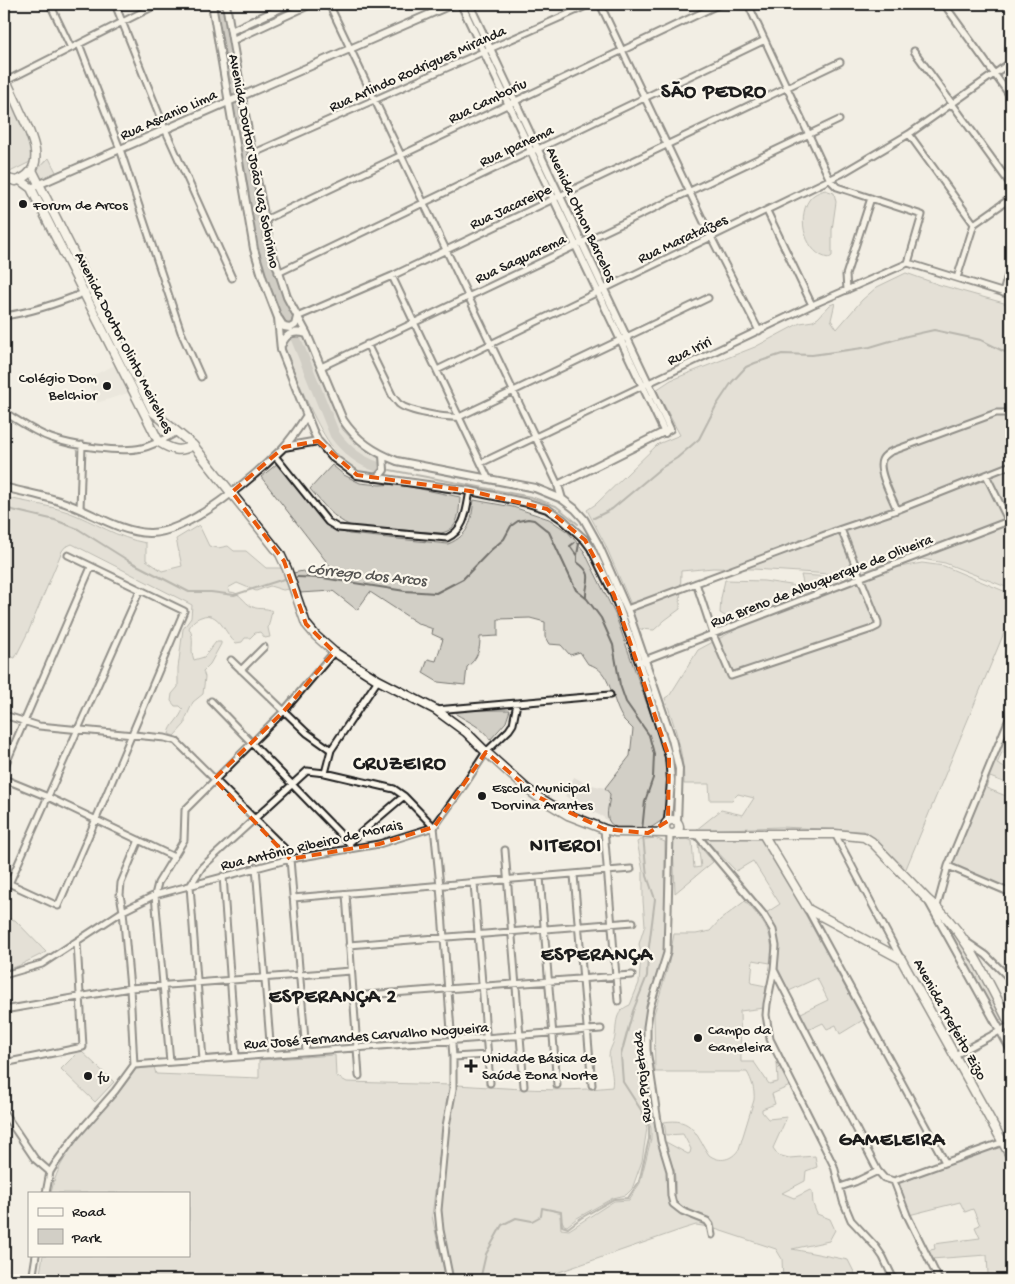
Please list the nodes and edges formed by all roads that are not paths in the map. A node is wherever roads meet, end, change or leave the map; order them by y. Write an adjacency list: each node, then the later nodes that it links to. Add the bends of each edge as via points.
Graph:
1 (50, 4): 24 (street)
2 (115, 4): 19 (street)
3 (158, 4): 19 (street)
4 (212, 4): 37 (street, Avenida Doutor João Vaz Sobrinho)
5 (226, 4): 20 (street, Avenida Doutor João Vaz Sobrinho)
6 (290, 4): 20 (street)
7 (311, 4): 21 (street)
8 (329, 4): 25 (street)
9 (452, 4): 25 (street, Rua Ascanio Lima)
10 (461, 4): 26 (street, Avenida Othon Barcelos)
11 (469, 4): 26 (street, Avenida Othon Barcelos)
12 (591, 4): 26 (street, Rua Arlindo Rodrigues Miranda)
13 (600, 4): 27 (street)
14 (720, 4): 27 (street, Rua Camboriu)
15 (748, 4): 22 (street)
16 (944, 4): 31 (street)
17 (1008, 4): 18 (street)
18 (1011, 9)
19 (123, 22): 23 (street); 42 (street)
20 (231, 31): 21 (street, Avenida Doutor João Vaz Sobrinho)
21 (233, 40): 34 (street, Avenida Doutor João Vaz Sobrinho)
22 (765, 40): 33 (street); 35 (street, Rua Ipanema)
23 (79, 44): 24 (street); 46 (street)
24 (72, 48): 32 (street)
25 (350, 49): 34 (street, Rua Ascanio Lima); 38 (street)
26 (487, 50): 38 (street, Rua Arlindo Rodrigues Miranda); 39 (street, Avenida Othon Barcelos)
27 (622, 50): 35 (street); 39 (street, Rua Camboriu)
28 (914, 51): 40 (street)
29 (840, 62): 33 (street, Rua Jacareipe)
30 (1011, 62): 31 (street, Rua Marataízes)
31 (994, 74): 36 (street); 40 (street, Rua Marataízes)
32 (5, 78): 50 (main road, via 34,141 36,155)
33 (787, 87): 43 (street); 45 (street, Rua Jacareipe)
34 (243, 96): 37 (street, Rua Ascanio Lima); 48 (street, Avenida Doutor João Vaz Sobrinho)
35 (644, 97): 45 (street); 47 (street, Rua Ipanema)
36 (1011, 97)
37 (230, 100): 42 (street, Rua Ascanio Lima); 84 (street, Avenida Doutor João Vaz Sobrinho, via 254,249)
38 (375, 100): 48 (street, Rua Arlindo Rodrigues Miranda); 49 (street)
39 (511, 102): 47 (street, Avenida Othon Barcelos); 49 (street, Rua Camboriu)
40 (952, 104): 44 (street, Rua Marataízes); 54 (street)
41 (839, 120): 43 (street, Rua Saquarema)
42 (165, 129): 46 (street, Rua Ascanio Lima); 72 (street)
43 (809, 134): 53 (street); 57 (street, Rua Saquarema)
44 (909, 134): 53 (street, Rua Marataízes); 64 (street)
45 (667, 145): 57 (street); 58 (street, Rua Jacareipe)
46 (120, 149): 55 (street, Rua Ascanio Lima); 96 (street, via 181,332)
47 (534, 150): 58 (street, Avenida Othon Barcelos); 61 (street, Rua Ipanema)
48 (252, 154): 63 (street, Avenida Doutor João Vaz Sobrinho)
49 (401, 155): 61 (street); 63 (street, Rua Camboriu)
50 (32, 170): 52 (main road); 55 (main road, Avenida Doutor Olinto Meirelhes)
51 (5, 179): 52 (main road); 56 (street)
52 (20, 180): 55 (main road, Avenida Doutor Olinto Meirelhes)
53 (830, 180): 59 (street, via 837,187); 62 (street, Rua Marataízes)
54 (1011, 185)
55 (34, 187): 76 (main road, Avenida Doutor Olinto Meirelhes)
56 (4, 191)
57 (689, 191): 65 (street); 66 (street, Rua Saquarema)
58 (557, 197): 66 (street, Avenida Othon Barcelos); 67 (street, Rua Jacareipe)
59 (871, 198): 68 (street, via 922,215); 75 (street, via 846,275)
60 (1011, 198): 64 (street)
61 (423, 203): 67 (street); 70 (street, Rua Ipanema)
62 (767, 212): 65 (street, Rua Marataízes); 81 (street)
63 (265, 220): 70 (street, Avenida Doutor João Vaz Sobrinho)
64 (974, 224): 73 (street)
65 (711, 237): 74 (street, Rua Marataízes); 86 (street)
66 (579, 244): 74 (street, Avenida Othon Barcelos); 78 (street, Rua Saquarema)
67 (446, 250): 71 (street, Rua Jacareipe); 78 (street)
68 (908, 263): 73 (street); 75 (street, Rua Iriri)
69 (1011, 264): 77 (street)
70 (278, 273): 83 (street, Avenida Doutor João Vaz Sobrinho)
71 (392, 276): 83 (street, Rua Jacareipe); 85 (street)
72 (232, 278)
73 (957, 278): 77 (street)
74 (601, 290): 88 (street, Avenida Othon Barcelos); 90 (street, Rua Marataízes)
75 (847, 290): 81 (street, Rua Iriri)
76 (87, 291): 82 (street, via 47,307); 91 (main road, Avenida Doutor Olinto Meirelhes); 93 (main road, Avenida Doutor Olinto Meirelhes)
77 (1003, 293): 79 (street)
78 (468, 296): 85 (street, Rua Saquarema); 90 (street)
79 (1011, 296)
80 (708, 298): 88 (street)
81 (812, 305): 86 (street, Rua Iriri)
82 (4, 316)
83 (297, 317): 84 (street, via 295,325 290,328 284,327); 87 (street, Avenida Doutor João Vaz Sobrinho)
84 (278, 318): 92 (street, Avenida Doutor João Vaz Sobrinho)
85 (414, 322): 89 (street, Rua Saquarema); 95 (street)
86 (759, 330): 97 (street, Rua Iriri)
87 (307, 334): 92 (street, via 287,335); 94 (street, Avenida Doutor João Vaz Sobrinho)
88 (624, 339): 97 (street, Avenida Othon Barcelos); 98 (street)
89 (368, 344): 94 (street, Rua Saquarema); 102 (street, via 399,404 407,409)
90 (490, 344): 95 (street, Rua Marataízes); 98 (street)
91 (121, 348): 93 (main road); 103 (main road, Avenida Doutor Olinto Meirelhes, via 154,413)
92 (281, 350): 100 (street, Avenida Doutor João Vaz Sobrinho)
93 (113, 352): 105 (main road, Avenida Doutor Olinto Meirelhes)
94 (320, 367): 110 (street, Avenida Doutor João Vaz Sobrinho, via 351,432)
95 (437, 370): 102 (street)
96 (201, 377)
97 (646, 384): 104 (street, Rua Iriri); 117 (street, Avenida Othon Barcelos, via 665,433)
98 (513, 391): 102 (street); 104 (street)
99 (4, 412): 107 (street, via 52,439)
100 (308, 415): 106 (street, Avenida Doutor João Vaz Sobrinho); 109 (street)
101 (1011, 415): 123 (street, via 996,413 890,452 880,466)
102 (459, 417): 112 (street)
103 (177, 432): 105 (street); 108 (main road, Avenida Doutor Olinto Meirelhes)
104 (535, 438): 112 (street, Rua Iriri); 117 (street)
105 (159, 442): 107 (street, via 121,450); 108 (main road, Avenida Doutor Olinto Meirelhes, via 176,451)
106 (318, 442): 109 (street); 115 (street, Avenida Doutor João Vaz Sobrinho, via 357,475)
107 (82, 445): 122 (street)
108 (193, 446): 119 (main road)
109 (284, 447): 111 (street)
110 (382, 455): 115 (street, via 384,470); 116 (street, Avenida Doutor João Vaz Sobrinho, via 416,466)
111 (275, 456): 119 (street); 120 (street, via 328,522 338,528 447,538 462,526)
112 (481, 463): 116 (street)
113 (1011, 464): 114 (street)
114 (986, 475): 123 (street); 125 (street)
115 (373, 478): 120 (street, Avenida Doutor João Vaz Sobrinho)
116 (488, 478): 121 (street, Avenida Doutor João Vaz Sobrinho, via 535,488)
117 (558, 485): 121 (street)
118 (4, 487): 122 (street)
119 (232, 492): 122 (street, via 182,525 150,533 120,527); 136 (main road, via 280,554 306,624)
120 (470, 492): 126 (street, Avenida Doutor João Vaz Sobrinho, via 547,509)
121 (562, 499): 124 (street, Avenida Doutor João Vaz Sobrinho)
122 (80, 509)
123 (897, 510): 127 (street)
124 (584, 519): 126 (street, via 580,526); 133 (street, Avenida Doutor João Vaz Sobrinho)
125 (1010, 523): 130 (street, Rua Breno de Albuquerque de Oliveira)
126 (572, 528): 138 (street, Avenida Doutor João Vaz Sobrinho, via 585,540 598,561)
127 (840, 529): 130 (street); 131 (street)
128 (68, 555): 129 (street)
129 (92, 567): 132 (street); 148 (street)
130 (860, 578): 134 (street, Rua Breno de Albuquerque de Oliveira); 134 (street, via 878,622 878,626 872,629 731,676)
131 (696, 584): 133 (street); 134 (street)
132 (140, 590): 149 (street); 150 (street, via 184,611)
133 (627, 609): 138 (street, Avenida Doutor João Vaz Sobrinho)
134 (713, 634): 138 (street, Rua Breno de Albuquerque de Oliveira)
135 (264, 647): 139 (street)
136 (334, 652): 140 (main road); 145 (street)
137 (230, 660): 139 (street)
138 (642, 661): 163 (street, Avenida Doutor João Vaz Sobrinho, via 677,756 679,769)
139 (241, 670): 145 (street)
140 (378, 680): 144 (main road); 152 (street)
141 (610, 696): 143 (street)
142 (211, 701): 151 (street)
143 (517, 703): 144 (street); 153 (street, via 513,724)
144 (436, 710): 153 (main road)
145 (283, 712): 151 (street); 152 (street)
146 (1011, 714): 177 (street)
147 (4, 715): 148 (street)
148 (24, 722): 149 (street); 154 (street)
149 (78, 729): 150 (street); 160 (street)
150 (131, 735): 157 (street, via 176,742); 161 (street)
151 (252, 742): 157 (street); 158 (street)
152 (331, 750): 155 (street)
153 (486, 752): 164 (street); 165 (main road, via 538,797 568,815)
154 (4, 768)
155 (324, 773): 158 (street, via 304,772); 159 (street, via 388,787)
156 (4, 779): 160 (street)
157 (214, 779): 162 (street); 175 (street, via 185,810 184,840)
158 (292, 783): 162 (street); 172 (street)
159 (404, 796): 164 (street); 172 (street)
160 (48, 797): 161 (street); 185 (street)
161 (96, 819): 171 (street); 185 (street, via 58,906)
162 (254, 819): 176 (street, via 288,852); 187 (street, via 202,867)
163 (673, 822): 166 (main road); 167 (main road); 168 (main road, via 679,828); 168 (main road, via 665,828)
164 (434, 827): 173 (street, Rua Antônio Ribeiro de Morais); 188 (street)
165 (604, 830): 166 (main road); 180 (street)
166 (647, 833): 168 (main road)
167 (695, 833): 168 (main road); 169 (main road); 207 (street, via 764,915 776,946)
168 (671, 834): 262 (street, Rua Projetada, via 667,953 650,1007 648,1050 673,1204 682,1212 707,1220)
169 (763, 834): 170 (main road); 193 (main road)
170 (835, 834): 194 (main road, via 864,837 872,842); 206 (street)
171 (139, 840): 175 (street); 195 (street, via 121,883)
172 (349, 843): 173 (street)
173 (351, 849): 176 (street, Rua Antônio Ribeiro de Morais)
174 (505, 850): 184 (street)
175 (174, 857): 191 (street, via 158,883)
176 (290, 859): 178 (street, Rua Antônio Ribeiro de Morais); 192 (street)
177 (948, 866): 189 (street); 194 (street)
178 (256, 867): 182 (street, Rua Antônio Ribeiro de Morais); 213 (street)
179 (631, 869): 180 (street)
180 (607, 871): 181 (street); 197 (street)
181 (574, 875): 183 (street); 198 (street)
182 (223, 876): 187 (street, Rua Antônio Ribeiro de Morais); 215 (street)
183 (540, 877): 184 (street); 199 (street)
184 (508, 880): 186 (street); 200 (street)
185 (7, 883)
186 (474, 883): 188 (street); 201 (street)
187 (190, 886): 191 (street, Rua Antônio Ribeiro de Morais); 218 (street)
188 (440, 886): 190 (street); 202 (street)
189 (1011, 893)
190 (346, 894): 192 (street); 205 (street)
191 (155, 895): 195 (street, Rua Antônio Ribeiro de Morais); 220 (street)
192 (293, 898): 210 (street)
193 (808, 909): 206 (main road, Avenida Prefeito Zizo); 256 (street)
194 (936, 910): 203 (main road); 231 (street)
195 (123, 911): 204 (street, Rua Antônio Ribeiro de Morais); 222 (street)
196 (633, 922): 197 (street)
197 (612, 924): 198 (street); 212 (street)
198 (579, 926): 199 (street); 214 (street)
199 (545, 929): 200 (street); 217 (street)
200 (512, 932): 201 (street); 219 (street)
201 (478, 934): 202 (street); 221 (street)
202 (444, 937): 205 (street); 223 (street)
203 (964, 940): 216 (street, via 986,955); 228 (main road)
204 (77, 942): 209 (street, Rua Antônio Ribeiro de Morais, via 42,964); 225 (street)
205 (349, 945): 208 (street)
206 (901, 959): 241 (main road, Avenida Prefeito Zizo)
207 (774, 969): 257 (street); 260 (street, via 766,1016 770,1039 834,1166)
208 (351, 971): 210 (street); 224 (street)
209 (4, 975)
210 (299, 975): 213 (street); 238 (street)
211 (632, 975): 212 (street)
212 (616, 976): 214 (street); 226 (street)
213 (265, 978): 215 (street); 239 (street)
214 (583, 979): 217 (street); 230 (street)
215 (230, 980): 218 (street); 242 (street)
216 (1011, 980)
217 (549, 981): 219 (street); 232 (street)
218 (197, 982): 220 (street); 244 (street)
219 (515, 984): 221 (street); 233 (street)
220 (162, 985): 222 (street); 245 (street)
221 (483, 987): 223 (street); 234 (street)
222 (130, 988): 225 (street); 247 (street)
223 (447, 989): 224 (street); 235 (street)
224 (353, 996): 236 (street)
225 (81, 997): 227 (street); 246 (street, via 82,1048)
226 (618, 1001)
227 (4, 1010)
228 (1011, 1025): 231 (street)
229 (601, 1029): 230 (street, Rua José Fernandes Carvalho Nogueira)
230 (587, 1030): 232 (street, Rua José Fernandes Carvalho Nogueira); 251 (street)
231 (1001, 1031): 237 (street); 241 (street)
232 (554, 1033): 233 (street, Rua José Fernandes Carvalho Nogueira); 250 (street)
233 (520, 1035): 234 (street, Rua José Fernandes Carvalho Nogueira); 252 (street)
234 (487, 1038): 235 (street, Rua José Fernandes Carvalho Nogueira); 240 (street)
235 (451, 1042): 236 (street, Rua José Fernandes Carvalho Nogueira); 243 (street)
236 (356, 1048): 238 (street, Rua José Fernandes Carvalho Nogueira); 248 (street)
237 (1011, 1050)
238 (306, 1052): 239 (street, Rua José Fernandes Carvalho Nogueira)
239 (271, 1055): 242 (street, Rua José Fernandes Carvalho Nogueira)
240 (488, 1055): 243 (street); 249 (street)
241 (955, 1055): 254 (main road, Avenida Prefeito Zizo)
242 (236, 1057): 244 (street, Rua José Fernandes Carvalho Nogueira)
243 (453, 1057): 265 (street, via 453,1090 438,1210)
244 (203, 1060): 245 (street, Rua José Fernandes Carvalho Nogueira)
245 (170, 1062): 247 (street, Rua José Fernandes Carvalho Nogueira)
246 (4, 1063)
247 (134, 1065): 258 (street)
248 (359, 1076)
249 (490, 1083)
250 (557, 1085)
251 (592, 1085)
252 (524, 1086)
253 (4, 1113): 258 (street, via 35,1160)
254 (1003, 1142): 255 (main road, Avenida Prefeito Zizo); 256 (street)
255 (1011, 1158)
256 (945, 1162): 259 (street)
257 (878, 1171): 259 (street); 260 (street)
258 (50, 1172): 261 (street)
259 (891, 1181): 267 (street)
260 (840, 1187): 266 (street, via 851,1220 876,1247)
261 (46, 1192)
262 (712, 1235)
263 (36, 1256): 264 (street)
264 (32, 1280)
265 (450, 1280)
266 (894, 1280)
267 (939, 1280)

